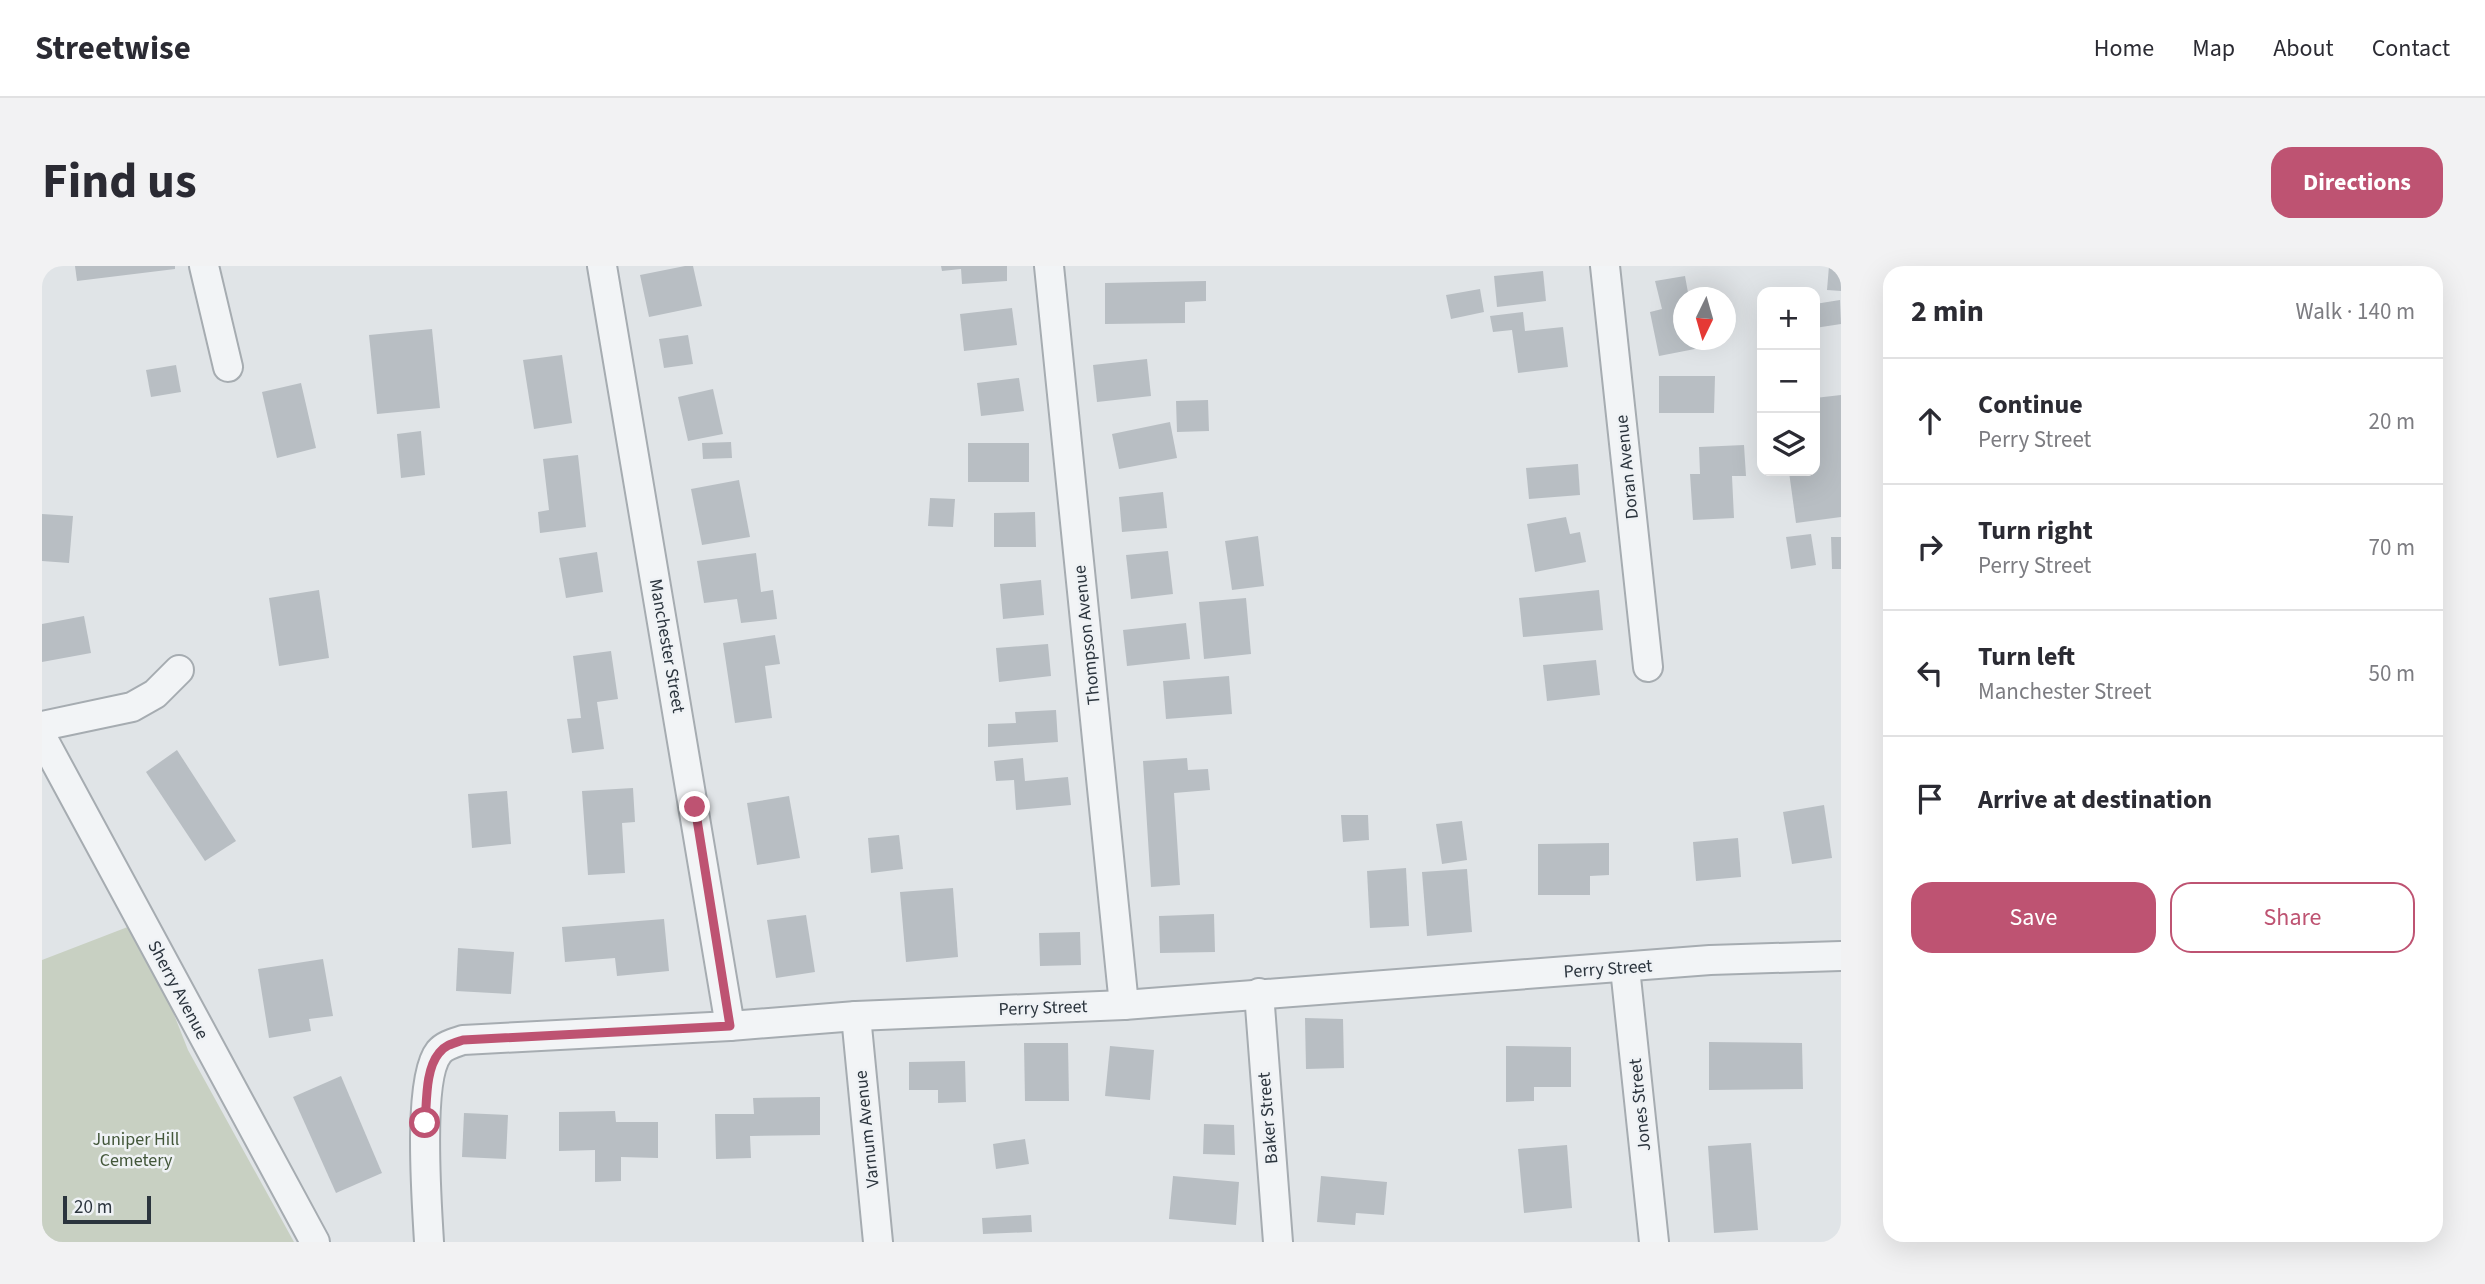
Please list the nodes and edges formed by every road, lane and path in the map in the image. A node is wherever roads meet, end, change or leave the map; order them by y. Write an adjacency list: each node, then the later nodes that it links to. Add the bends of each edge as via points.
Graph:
1 (204, 266): 5 (street)
2 (601, 266): 15 (street, Manchester Street)
3 (1049, 266): 13 (street, Thompson Avenue)
4 (1605, 266): 6 (street, Doran Avenue)
5 (229, 367)
6 (1648, 667)
7 (179, 670): 8 (street, via 155,694 132,707)
8 (42, 726)
9 (42, 737): 16 (street, Sherry Avenue)
10 (1841, 956): 11 (street, Perry Street)
11 (1625, 968): 12 (street, Perry Street); 20 (street, Jones Street)
12 (1259, 993): 13 (street, Perry Street); 19 (street, Baker Street)
13 (1124, 1005): 14 (street, Perry Street)
14 (856, 1016): 15 (street, Perry Street); 18 (street, Varnum Avenue)
15 (730, 1026): 17 (street, Perry Street, via 463,1040 446,1046 437,1054 429,1076 425,1123)
16 (315, 1242)
17 (429, 1242)
18 (878, 1242)
19 (1278, 1242)
20 (1654, 1242)

